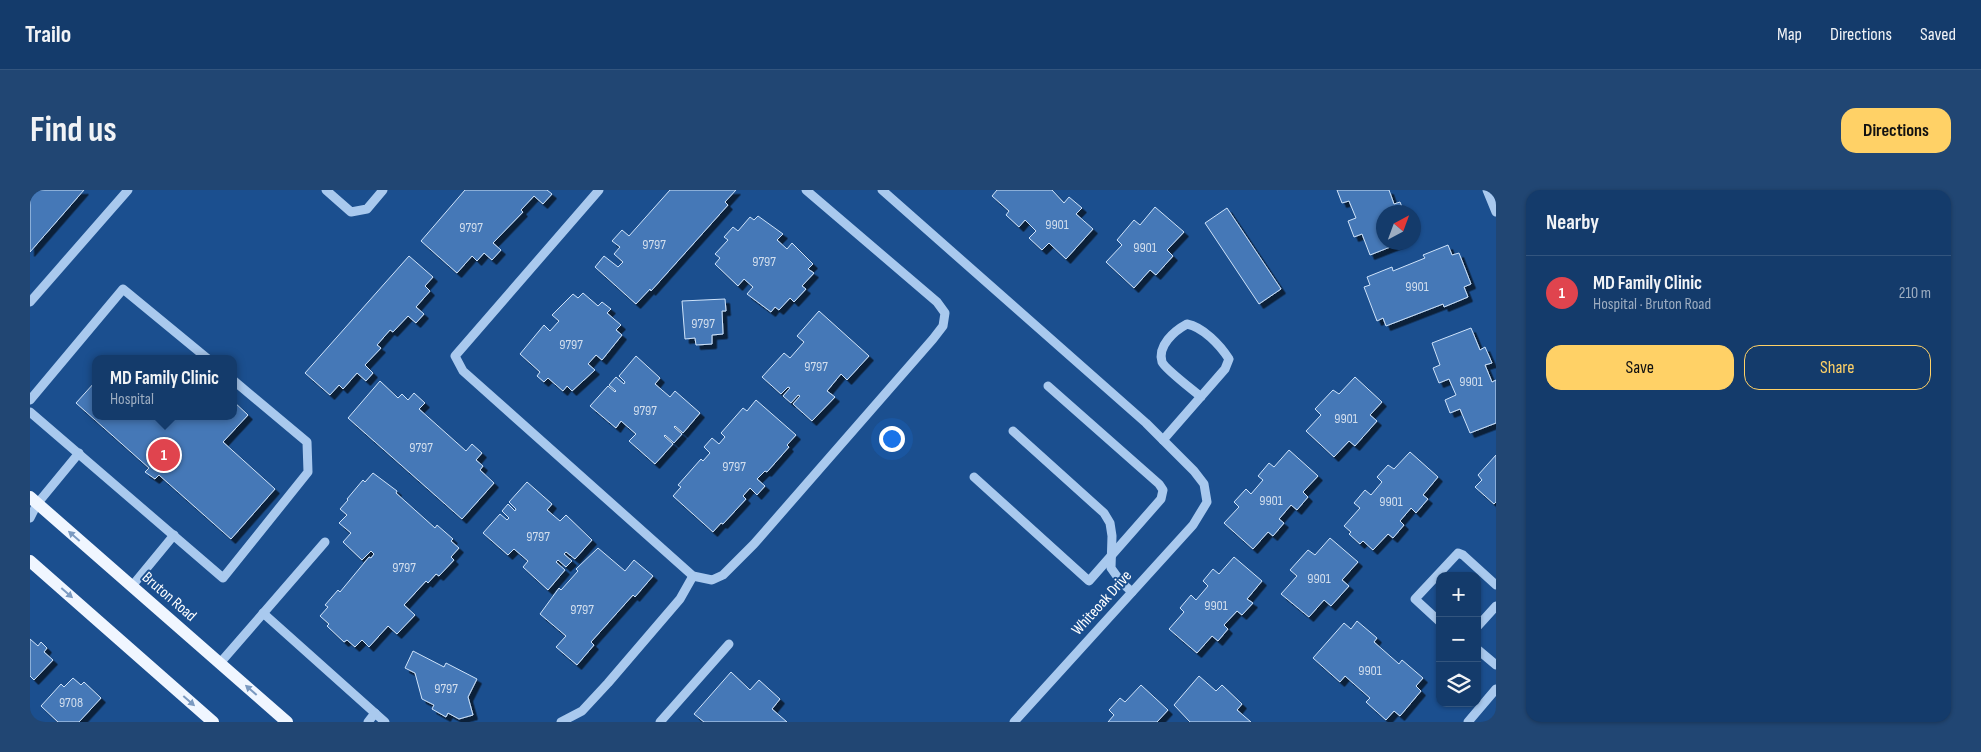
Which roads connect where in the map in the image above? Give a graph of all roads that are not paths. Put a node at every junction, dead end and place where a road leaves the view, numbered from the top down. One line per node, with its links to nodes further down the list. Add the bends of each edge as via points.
1 (128, 190): 9 (street)
2 (326, 190): 3 (street, via 351,212 367,209)
3 (383, 190)
4 (599, 190): 26 (street, via 455,356 463,371)
5 (806, 190): 26 (street, via 936,302 945,313 943,326 723,575 712,580)
6 (882, 190): 17 (street)
7 (1487, 190): 8 (street)
8 (1496, 212)
9 (30, 302)
10 (203, 355): 14 (street, via 123,288)
11 (237, 383): 22 (street, via 307,442 308,472 223,578)
12 (1048, 386): 24 (street, via 1163,490 1161,499)
13 (1201, 397): 13 (street, via 1225,369 1229,359 1196,326 1186,324 1166,342 1161,352 1163,364); 17 (street)
14 (30, 400)
15 (30, 412): 18 (street)
16 (1013, 431): 24 (street, via 1104,513 1112,536)
17 (1163, 440): 29 (street, Whiteoak Drive, via 1204,484 1207,502 1193,525)
18 (79, 453): 20 (street); 22 (street)
19 (974, 477): 24 (street, via 1089,581)
20 (34, 500): 21 (street); 28 (main road, Bruton Road, one-way to 20)
21 (30, 518)
22 (174, 535): 28 (street)
23 (325, 542): 31 (street)
24 (1110, 558): 29 (street, via 1111,568)
25 (30, 561): 40 (main road, one-way to 40)
26 (693, 576): 44 (street, via 680,599 608,683 582,711)
27 (1496, 585): 32 (street, via 1458,553 1415,599)
28 (132, 586): 36 (main road, Bruton Road)
29 (1132, 592): 46 (street, Whiteoak Drive)
30 (1496, 606): 33 (street)
31 (263, 613): 36 (street); 39 (street)
32 (1436, 618)
33 (1481, 623)
34 (729, 644): 45 (street)
35 (1481, 652): 37 (street)
36 (220, 663): 41 (main road, Bruton Road, one-way to 36)
37 (1496, 665)
38 (1496, 689): 47 (street)
39 (376, 713): 42 (street); 43 (street)
40 (213, 722)
41 (288, 722)
42 (368, 722)
43 (385, 722)
44 (560, 722)
45 (660, 722)
46 (1014, 722)
47 (1468, 722)

